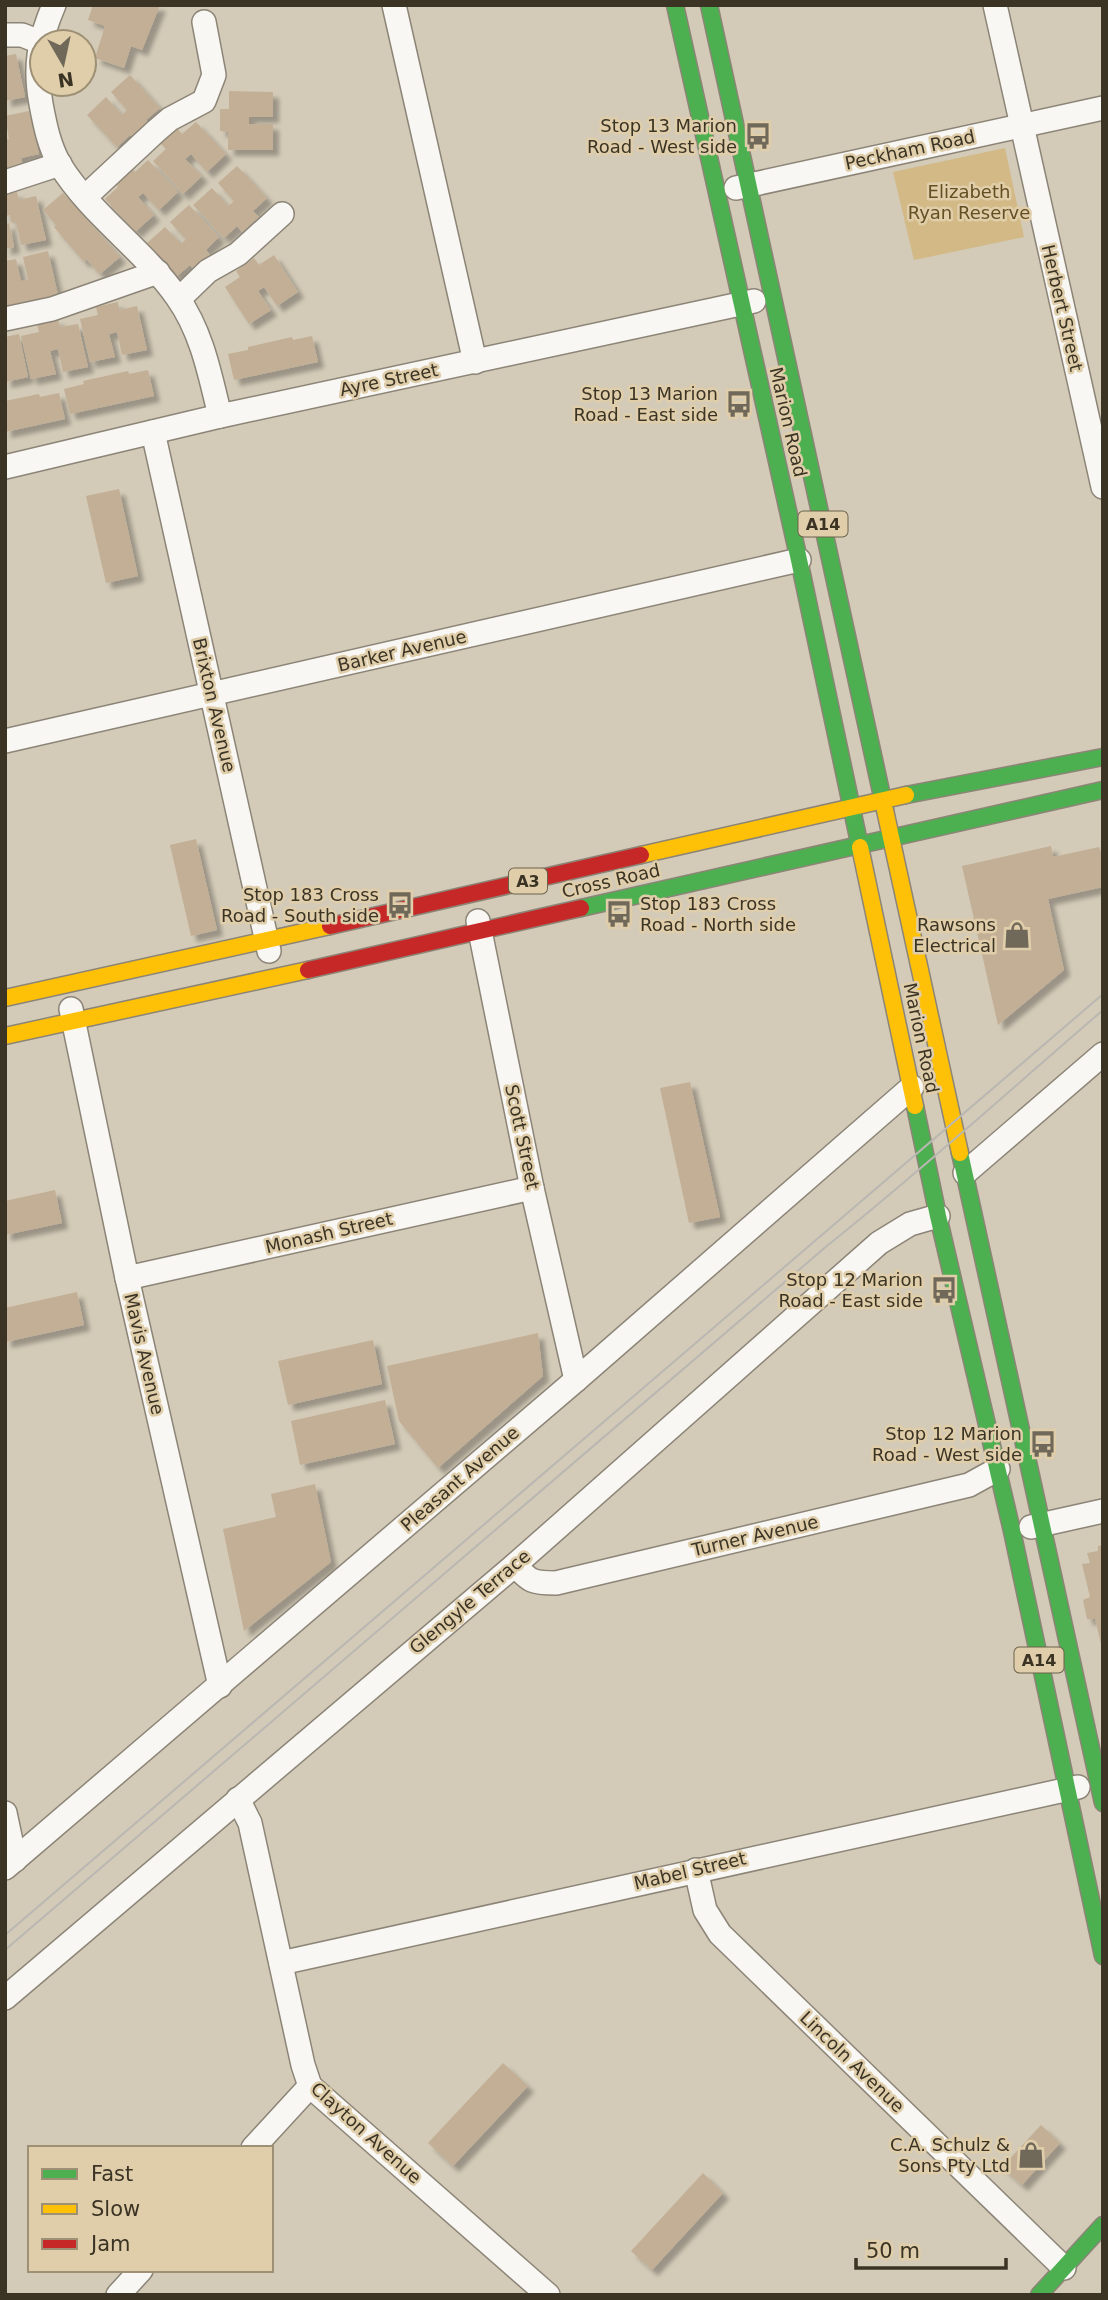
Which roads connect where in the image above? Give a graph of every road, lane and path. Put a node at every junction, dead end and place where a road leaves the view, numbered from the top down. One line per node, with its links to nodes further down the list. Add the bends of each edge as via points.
1 (54, 5): 7 (street)
2 (394, 5): 24 (street)
3 (675, 5): 16 (main road, Marion Road / A14)
4 (709, 5): 15 (main road, Marion Road / A14)
5 (995, 5): 12 (street, Herbert Street)
6 (204, 22): 17 (street, via 214,75 204,100 170,119)
7 (45, 28)
8 (5, 36): 9 (street)
9 (28, 37)
10 (40, 98): 13 (street, via 47,133)
11 (1103, 108): 12 (street, Peckham Road)
12 (1021, 126): 15 (street, Peckham Road); 28 (street, Herbert Street)
13 (60, 164): 14 (street); 17 (street)
14 (5, 182)
15 (749, 185): 16 (street, Peckham Road); 20 (main road, Marion Road / A14)
16 (716, 192): 22 (main road, Marion Road / A14)
17 (85, 197): 19 (street)
18 (282, 214): 21 (street)
19 (158, 272): 21 (street); 23 (street, via 52,309)
20 (773, 298): 22 (street, Ayre Street); 33 (main road, Marion Road / A14)
21 (178, 299): 25 (street, via 206,358)
22 (742, 303): 24 (street, Ayre Street); 29 (main road, Marion Road / A14)
23 (5, 319)
24 (475, 362): 25 (street, Ayre Street)
25 (220, 416): 26 (street, Ayre Street)
26 (153, 432): 27 (street, Ayre Street); 30 (street, Brixton Avenue)
27 (5, 467)
28 (1103, 487)
29 (799, 559): 30 (street, Barker Avenue); 32 (main road, Marion Road / A14)
30 (212, 695): 31 (street, Barker Avenue); 56 (street, Brixton Avenue)
31 (5, 741)
32 (838, 746): 36 (main road); 42 (main road, Marion Road / A14)
33 (873, 751): 35 (main road); 40 (main road, Marion Road / A14)
34 (1103, 757): 38 (main road, Cross Road / A3)
35 (892, 768)
36 (828, 776)
37 (913, 779): 38 (main road)
38 (947, 786): 40 (main road, Cross Road / A3)
39 (1103, 790): 44 (main road, Cross Road / A3)
40 (883, 800): 42 (main road, Cross Road / A3); 45 (main road, Marion Road / A14)
41 (808, 803): 43 (main road)
42 (851, 806): 43 (main road, Cross Road / A3); 46 (main road, Marion Road / A14)
43 (788, 820): 53 (main road, Cross Road / A3)
44 (950, 823): 45 (main road, Cross Road / A3); 47 (main road)
45 (891, 836): 46 (main road, Cross Road / A3); 52 (main road, Marion Road / A14)
46 (859, 844): 48 (main road, Cross Road / A3); 54 (main road, Marion Road / A14)
47 (929, 844)
48 (796, 858): 50 (main road); 55 (main road, Cross Road / A3)
49 (915, 864): 52 (main road)
50 (830, 869)
51 (850, 886): 54 (main road)
52 (903, 893): 64 (main road, Marion Road / A14)
53 (471, 894): 55 (street, Scott Street); 56 (main road, Cross Road / A3)
54 (874, 912): 63 (main road, Marion Road / A14)
55 (480, 931): 57 (main road, Cross Road / A3); 65 (street, Scott Street)
56 (267, 941): 57 (street, Brixton Avenue); 58 (main road, Cross Road / A3)
57 (274, 978): 60 (main road, Cross Road / A3)
58 (67, 985): 59 (main road, Cross Road / A3); 60 (street, Mavis Avenue)
59 (5, 998)
60 (73, 1021): 61 (main road, Cross Road / A3); 67 (street, Mavis Avenue)
61 (5, 1036)
62 (1103, 1054): 64 (street)
63 (912, 1087): 66 (main road, Marion Road / A14); 68 (street, Pleasant Avenue)
64 (965, 1174): 71 (main road, Marion Road / A14)
65 (532, 1188): 67 (street, Monash Street); 68 (street, Scott Street)
66 (939, 1216): 69 (main road, Marion Road / A14); 73 (street, Glengyle Terrace, via 910,1224 879,1243)
67 (127, 1278): 74 (street, Mavis Avenue)
68 (576, 1380): 74 (street, Pleasant Avenue)
69 (998, 1469): 72 (main road, Marion Road / A14); 73 (street, Turner Avenue, via 969,1485 556,1583 528,1580)
70 (1103, 1511): 71 (street)
71 (1043, 1524): 72 (street); 76 (main road, Marion Road / A14)
72 (1012, 1531): 75 (main road, Marion Road / A14)
73 (515, 1565): 77 (street, Glengyle Terrace)
74 (220, 1686): 79 (street, Pleasant Avenue)
75 (1067, 1789): 76 (street, Mabel Street); 80 (street, Mabel Street); 81 (main road, Marion Road / A14)
76 (1100, 1793)
77 (238, 1799): 82 (street, Clayton Avenue, via 250,1823); 83 (street, Glengyle Terrace)
78 (5, 1813): 79 (street)
79 (10, 1864)
80 (696, 1870): 82 (street, Mabel Street); 87 (street, Lincoln Avenue, via 705,1910 720,1934)
81 (1103, 1956)
82 (281, 1963): 84 (street, Clayton Avenue)
83 (5, 1998)
84 (310, 2086): 85 (street); 90 (street, Clayton Avenue)
85 (256, 2146)
86 (1103, 2225): 87 (main road)
87 (1064, 2267): 91 (main road)
88 (139, 2272): 89 (street)
89 (118, 2295)
90 (548, 2295)
91 (1039, 2295)

